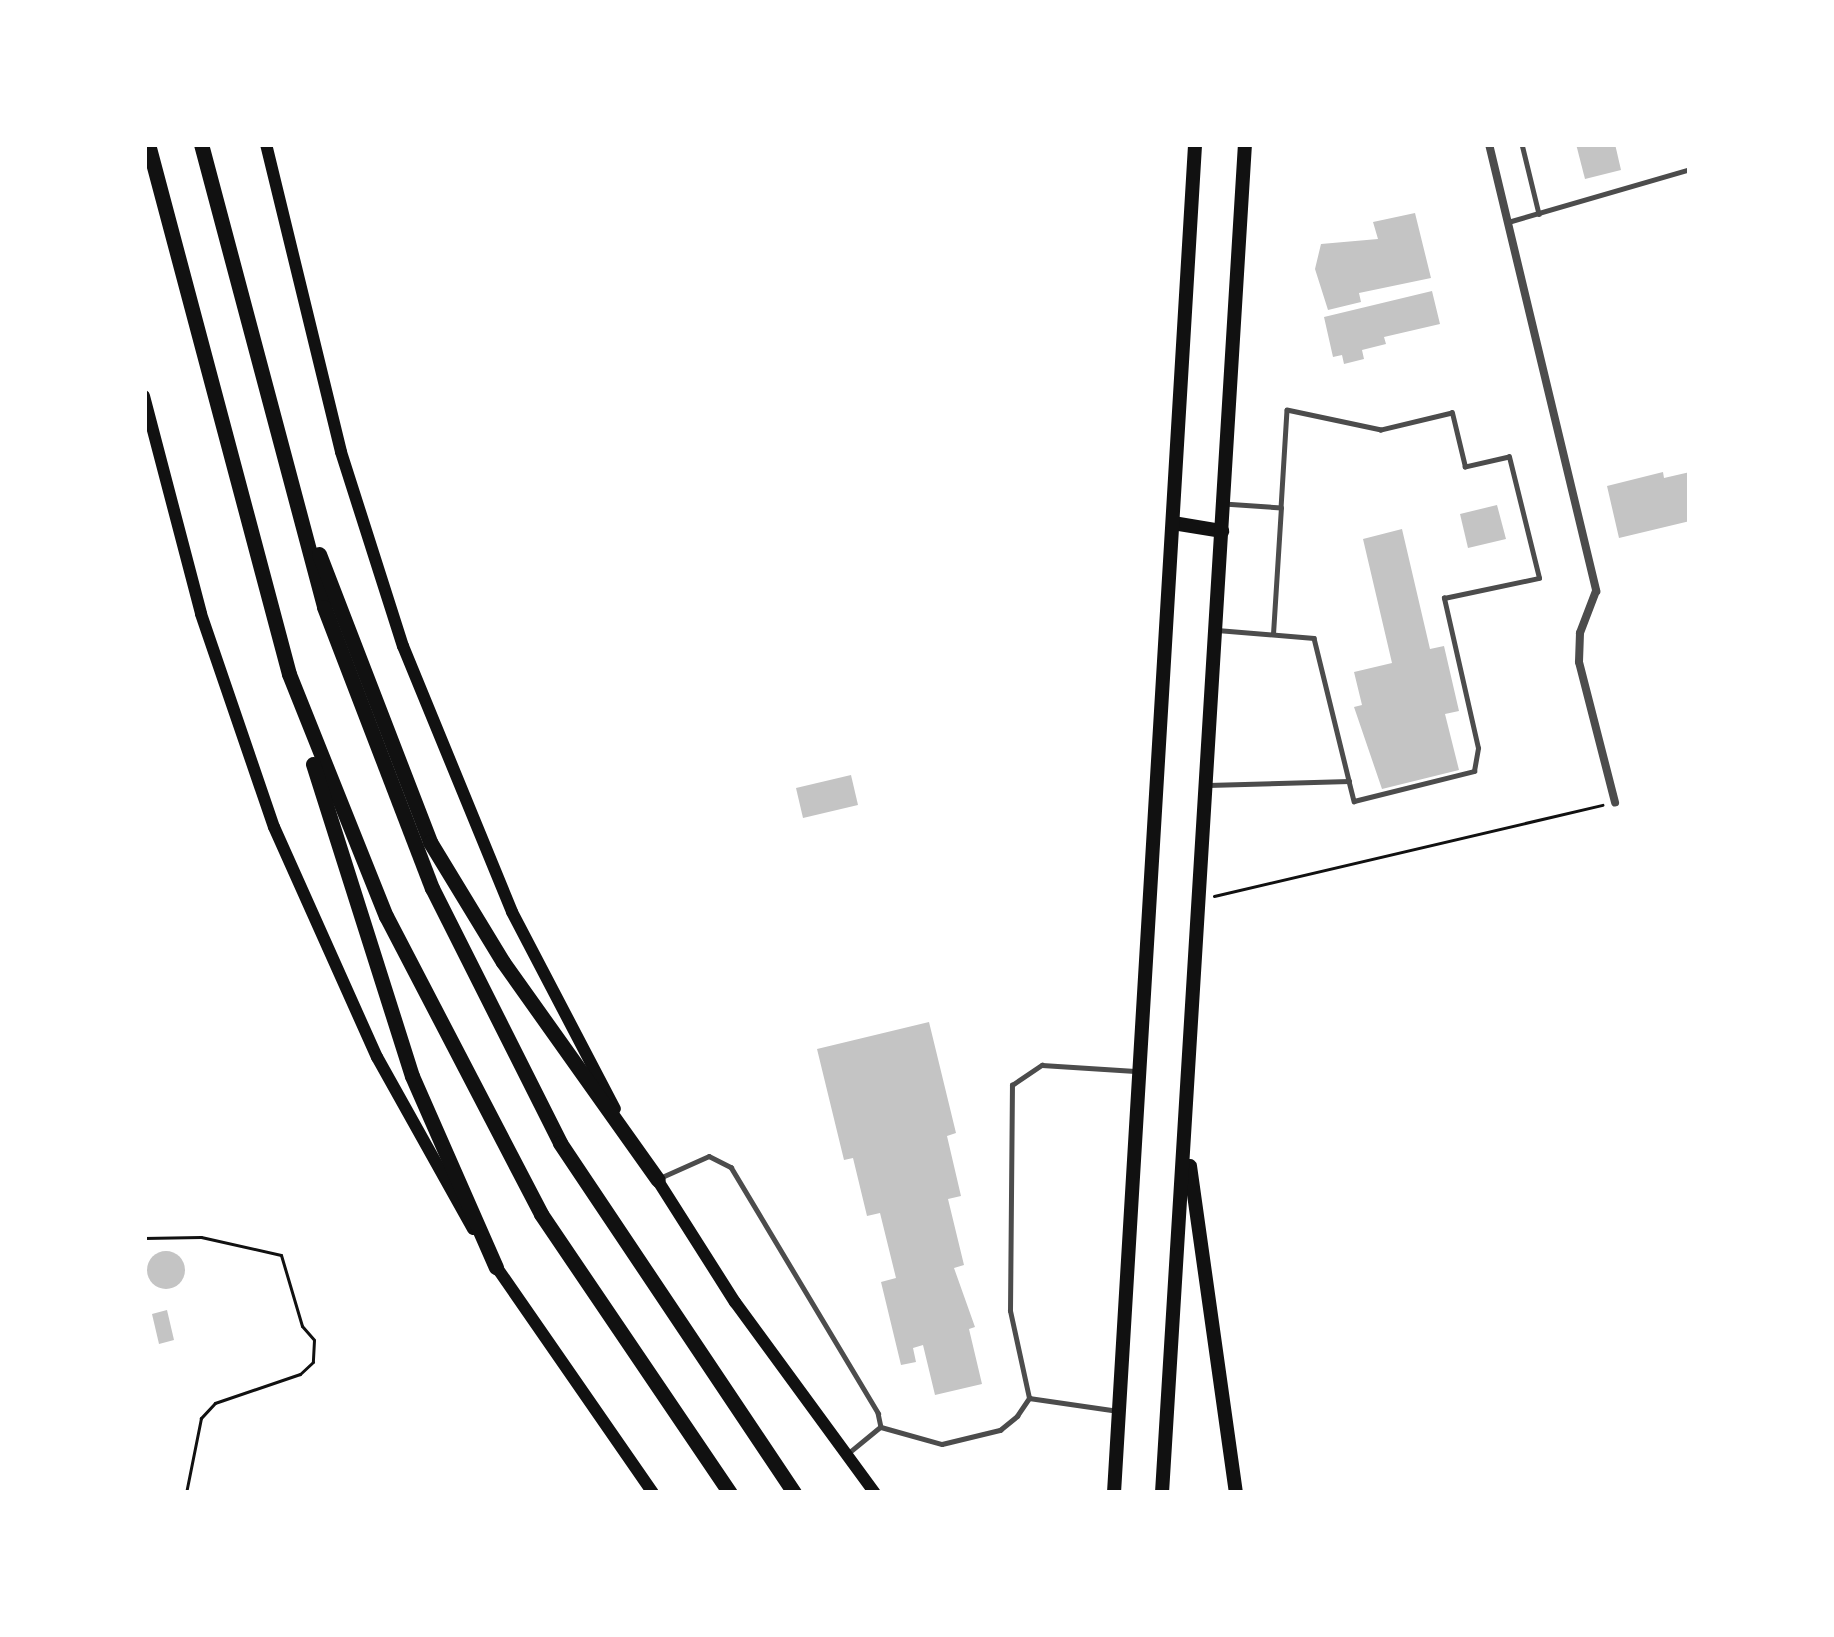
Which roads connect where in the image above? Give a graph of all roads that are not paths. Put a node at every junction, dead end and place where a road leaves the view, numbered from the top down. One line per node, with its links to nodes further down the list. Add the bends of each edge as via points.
1 (148, 144): 19 (highway)
2 (201, 144): 12 (highway)
3 (266, 144): 25 (main road, via 363,527 439,744 530,947)
4 (1196, 144): 15 (highway)
5 (1245, 144): 13 (highway)
6 (1489, 144): 10 (street)
7 (1522, 144): 9 (lane)
8 (1690, 169): 9 (lane)
9 (1539, 214): 10 (lane)
10 (1508, 222): 22 (street, via 1596,591 1580,633 1580,662)
11 (144, 396): 26 (main road, via 200,614 274,827 377,1057)
12 (269, 415): 25 (highway, via 430,842 502,962); 33 (highway, via 352,688 479,991 645,1282)
13 (1224, 505): 14 (lane); 16 (highway)
14 (1281, 508): 18 (lane); 20 (lane, via 1286,410 1381,430 1452,413 1465,467 1509,458 1539,578 1444,598 1478,748 1474,770 1354,801)
15 (1173, 524): 16 (highway); 23 (highway)
16 (1222, 531): 17 (highway)
17 (1216, 630): 18 (lane); 21 (highway)
18 (1273, 634): 20 (lane, via 1314,638)
19 (289, 674): 26 (highway, via 412,1076); 32 (highway, via 452,1056 596,1304)
20 (1349, 782): 21 (lane)
21 (1208, 785): 24 (highway)
22 (1615, 802)
23 (1140, 1071): 27 (lane, via 1042,1065 1012,1085 1010,1311); 28 (highway)
24 (1187, 1093): 36 (highway); 37 (highway, via 1196,1227)
25 (658, 1180): 29 (lane, via 675,1164 709,1156 731,1167); 30 (main road)
26 (496, 1267): 31 (main road)
27 (1029, 1399): 28 (lane); 29 (lane, via 1000,1430 977,1438 914,1442)
28 (1119, 1411): 35 (highway)
29 (880, 1427): 30 (lane)
30 (846, 1456): 34 (main road)
31 (653, 1493)
32 (730, 1493)
33 (794, 1493)
34 (875, 1493)
35 (1114, 1493)
36 (1162, 1493)
37 (1236, 1493)

